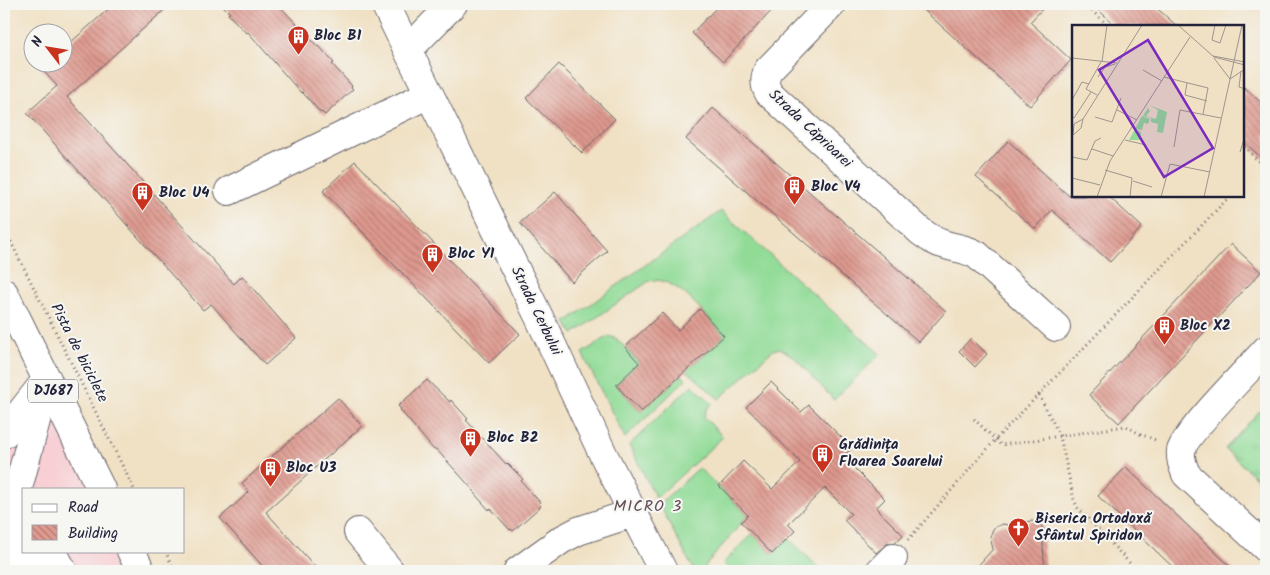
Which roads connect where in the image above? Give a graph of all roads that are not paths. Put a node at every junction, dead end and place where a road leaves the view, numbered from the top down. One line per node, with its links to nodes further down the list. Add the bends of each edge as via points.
1 (385, 4): 4 (street, Strada Cerbului)
2 (452, 4): 4 (street)
3 (832, 4): 8 (street, Strada Căprioarei, via 768,70 765,86 769,93 920,231 932,240 965,248 977,255)
4 (408, 50): 5 (street, Strada Cerbului)
5 (429, 94): 6 (street); 14 (street, Strada Cerbului)
6 (229, 191)
7 (4, 293): 10 (street, DJ687)
8 (1056, 327)
9 (1266, 350): 17 (street, via 1193,431 1182,450 1186,474)
10 (47, 379): 11 (street); 12 (street, DJ687); 13 (street)
11 (4, 434)
12 (101, 488)
13 (18, 499): 15 (street); 21 (street, via 8,547)
14 (633, 513): 26 (street, via 578,531); 27 (street, Strada Cerbului)
15 (22, 528)
16 (358, 532): 25 (street)
17 (1266, 548)
18 (29, 552): 22 (street)
19 (53, 552): 23 (street)
20 (131, 552): 24 (street)
21 (17, 571)
22 (39, 571)
23 (63, 571)
24 (140, 571)
25 (390, 571)
26 (518, 571)
27 (663, 571)

